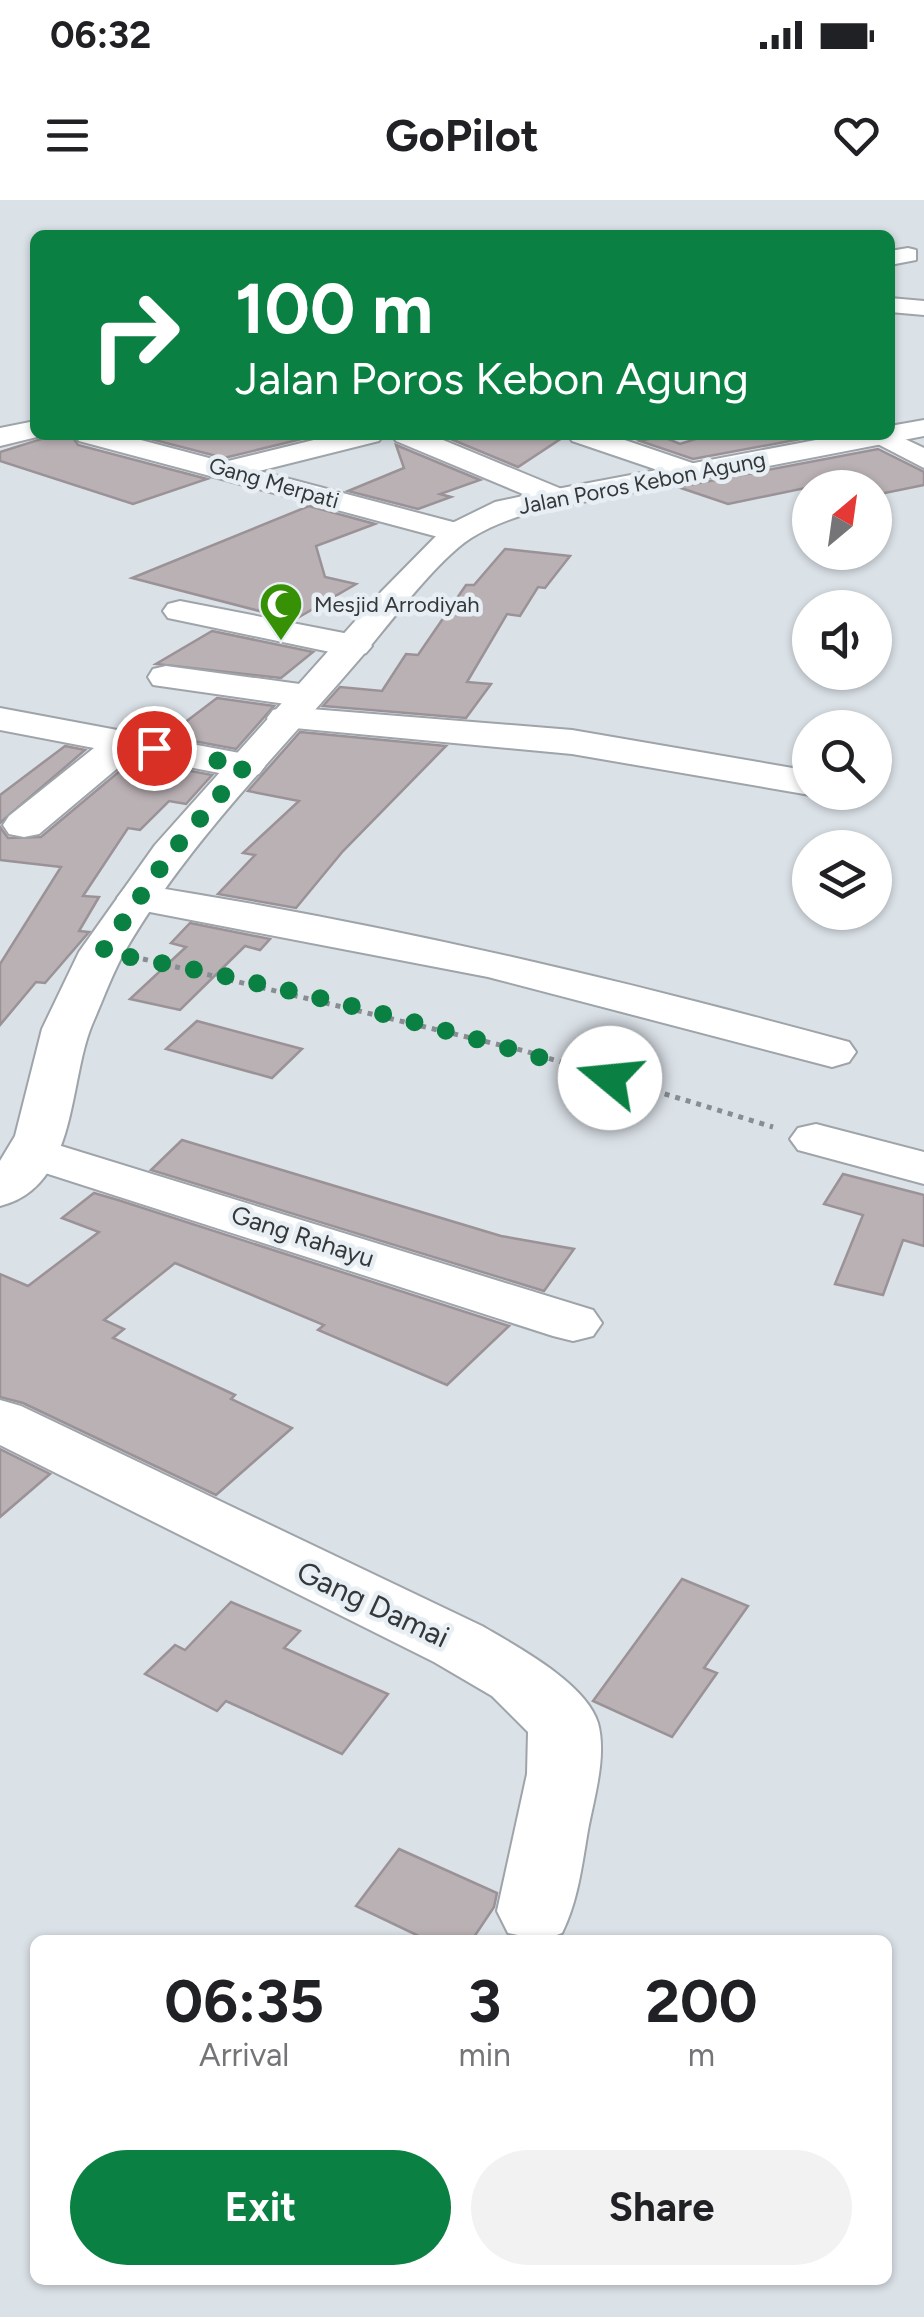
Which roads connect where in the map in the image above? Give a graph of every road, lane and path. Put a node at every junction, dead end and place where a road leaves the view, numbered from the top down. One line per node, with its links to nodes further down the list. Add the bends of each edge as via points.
1 (895, 305): 2 (street)
2 (924, 308)
3 (924, 428): 5 (street, Jalan Poros Kebon Agung)
4 (30, 430): 6 (street)
5 (895, 436)
6 (0, 437)
7 (110, 440): 16 (street, Gang Merpati)
8 (221, 440): 16 (street)
9 (348, 440): 18 (street)
10 (418, 440): 15 (street)
11 (486, 440): 15 (street)
12 (597, 440): 19 (street)
13 (876, 440): 19 (street, Jalan Poros Kebon Agung)
14 (884, 440): 17 (street)
15 (444, 451): 20 (street)
16 (170, 454): 18 (street, Gang Merpati)
17 (924, 459)
18 (229, 469): 22 (street, Gang Merpati)
19 (694, 473): 20 (street, Jalan Poros Kebon Agung)
20 (558, 498): 22 (street, Jalan Poros Kebon Agung, via 506,510)
21 (363, 541): 22 (street)
22 (449, 544): 24 (street, Jalan Poros Kebon Agung)
23 (180, 610): 24 (street)
24 (354, 646): 26 (street, Jalan Poros Kebon Agung)
25 (166, 677): 26 (street)
26 (297, 707): 29 (street, Jalan Poros Kebon Agung); 30 (street)
27 (0, 719): 28 (street)
28 (124, 743): 29 (street); 31 (street)
29 (245, 766): 32 (street, Jalan Poros Kebon Agung)
30 (792, 779)
31 (24, 825)
32 (139, 898): 33 (street, Jalan Poros Kebon Agung); 34 (street, via 404,942 584,983)
33 (102, 952): 35 (path, via 194,968 525,1051); 37 (street, Jalan Poros Kebon Agung, via 66,1029 41,1136)
34 (832, 1052)
35 (816, 1139): 36 (street)
36 (924, 1168)
37 (16, 1171): 38 (street, Gang Rahayu)
38 (572, 1322)
39 (0, 1420): 40 (street, Gang Damai, via 516,1678 563,1724 563,1774)
40 (535, 1910)

